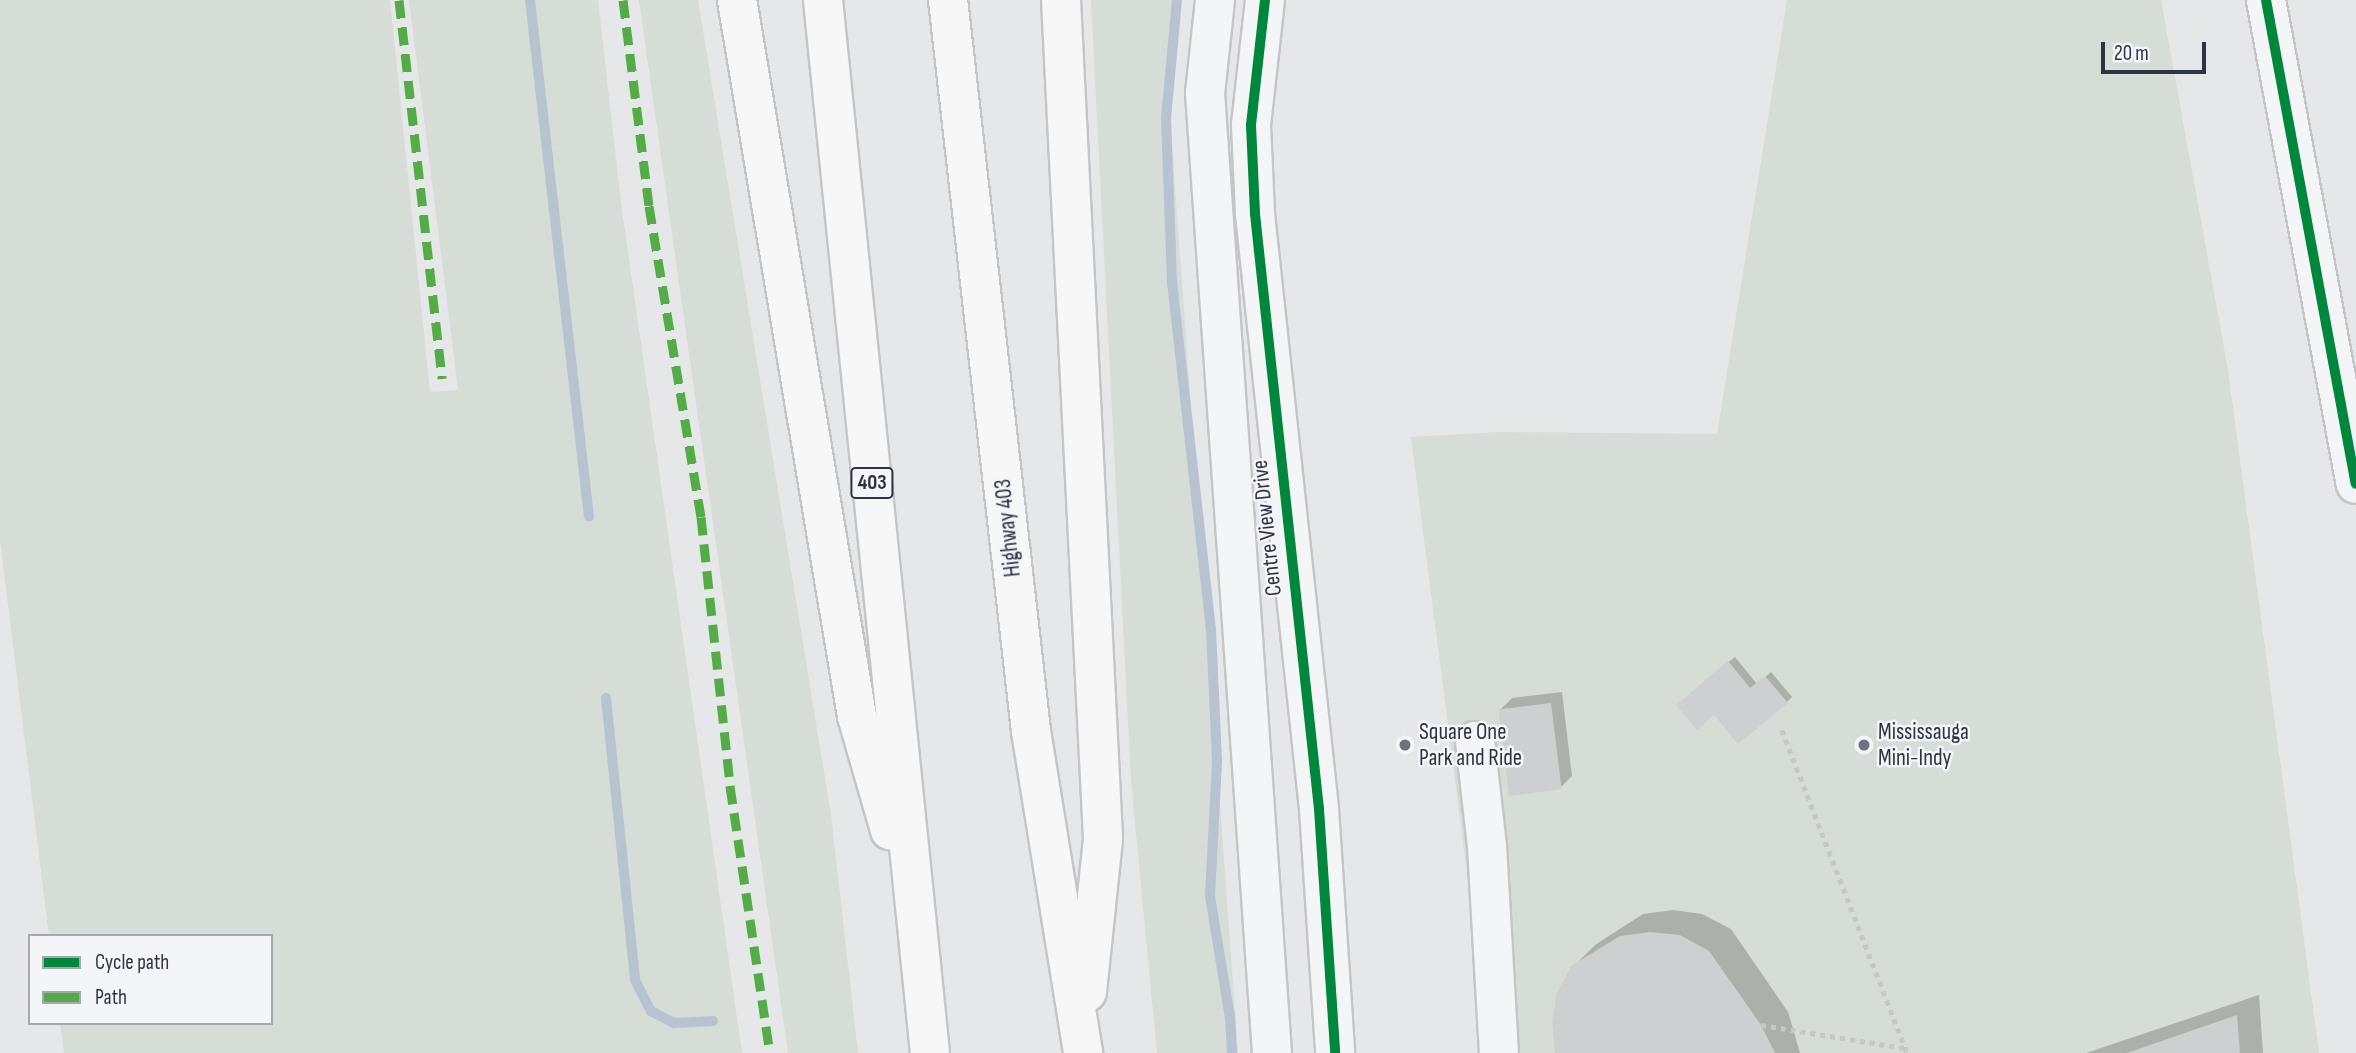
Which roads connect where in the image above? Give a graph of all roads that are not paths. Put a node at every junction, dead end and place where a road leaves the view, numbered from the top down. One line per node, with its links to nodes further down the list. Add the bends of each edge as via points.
1 (737, 0): 10 (highway, via 857,716)
2 (822, 0): 10 (highway, 403)
3 (948, 0): 11 (highway, Highway 403, via 1031,731)
4 (1061, 0): 11 (highway, via 1103,839)
5 (1215, 0): 13 (street, Centre View Drive, via 1205,93)
6 (1265, 0): 14 (street, Centre View Drive, via 1251,125 1255,214 1319,809)
7 (2266, 0): 8 (street)
8 (2356, 484)
9 (1475, 741): 15 (street, via 1487,846)
10 (916, 919): 12 (highway, 403)
11 (1082, 1048)
12 (930, 1053)
13 (1272, 1053)
14 (1335, 1053)
15 (1499, 1053)

